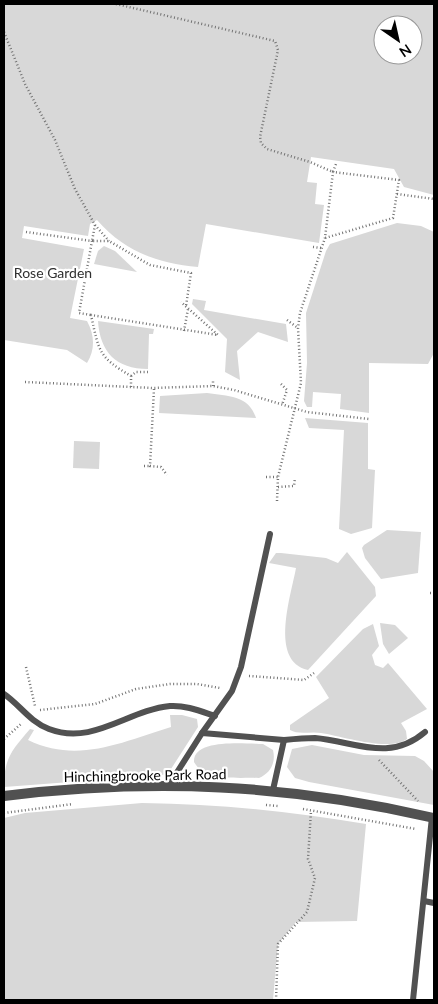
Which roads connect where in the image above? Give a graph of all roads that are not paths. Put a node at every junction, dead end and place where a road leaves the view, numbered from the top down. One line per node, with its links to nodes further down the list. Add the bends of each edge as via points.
1 (270, 534): 3 (lane, via 238,676)
2 (4, 694): 3 (lane, via 28,718 49,729 66,733 85,733 170,706)
3 (214, 716): 5 (lane)
4 (425, 732): 6 (lane, via 403,746 370,749 315,738)
5 (202, 733): 6 (lane); 7 (lane)
6 (284, 740): 8 (lane)
7 (169, 785): 8 (street, Hinchingbrooke Park Road); 9 (street, Hinchingbrooke Park Road, via 54,790)
8 (273, 790): 10 (street, Hinchingbrooke Park Road)
9 (4, 796)
10 (433, 818): 11 (lane)
11 (424, 901): 12 (lane); 13 (lane)
12 (434, 903)
13 (412, 1000)

